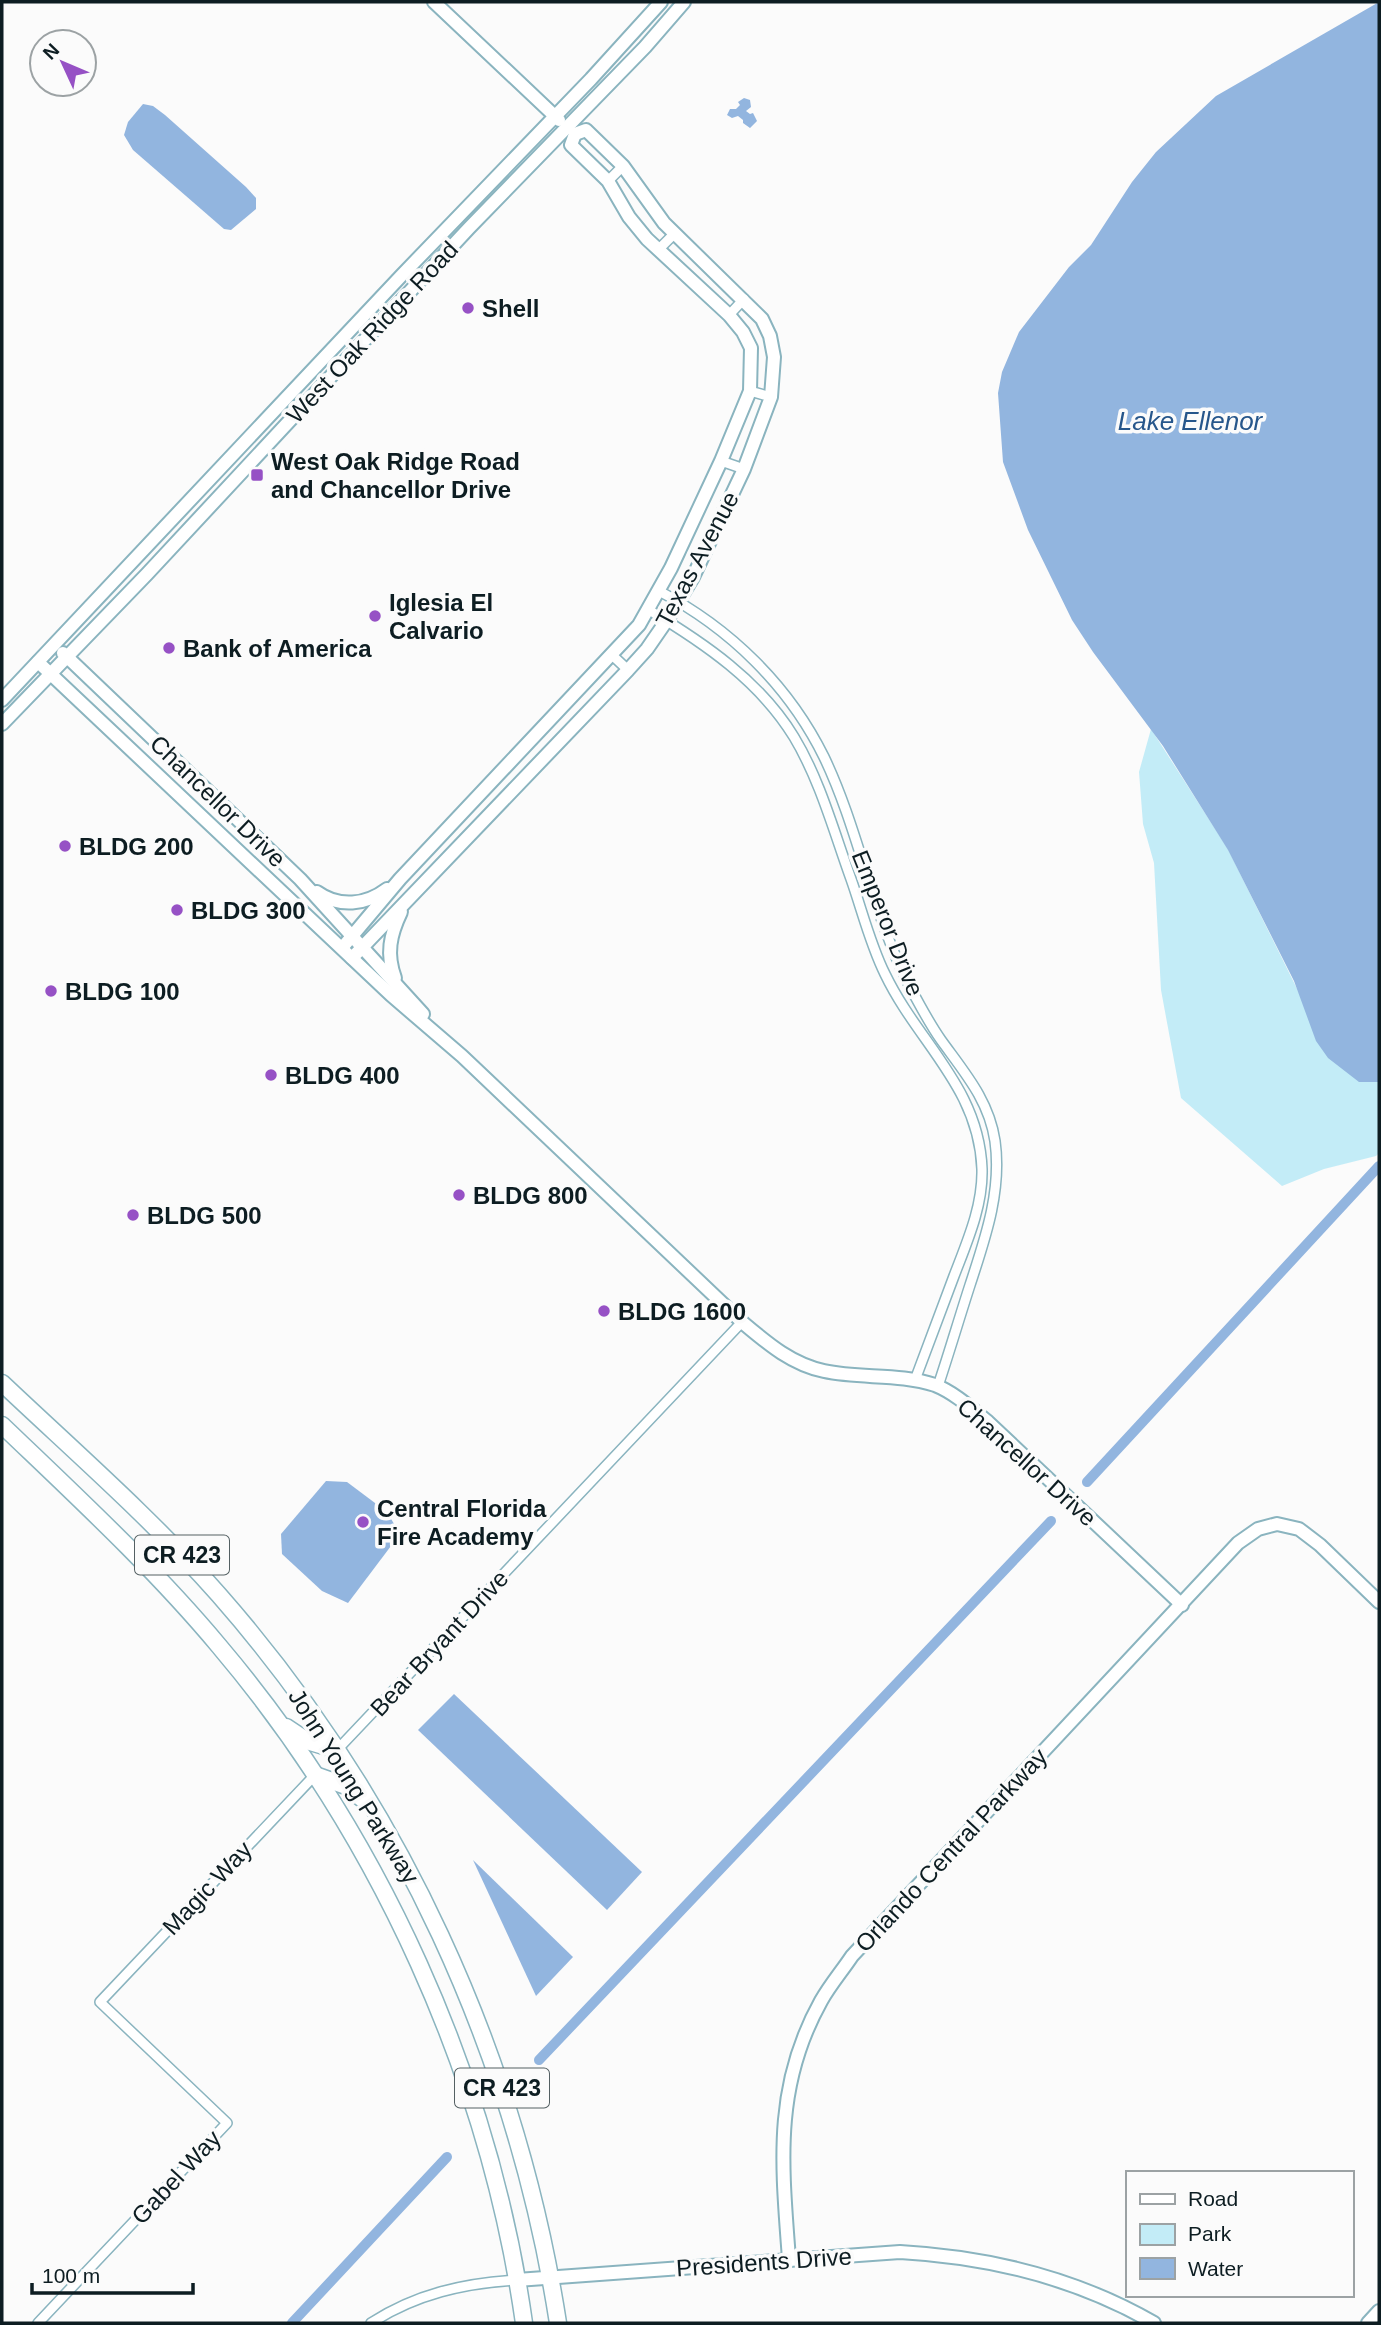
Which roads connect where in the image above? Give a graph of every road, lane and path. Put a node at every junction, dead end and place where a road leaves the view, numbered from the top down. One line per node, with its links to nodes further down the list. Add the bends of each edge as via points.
1 (434, 2): 4 (street, Texas Avenue)
2 (661, 2): 4 (street, West Oak Ridge Road)
3 (682, 3): 5 (street, West Oak Ridge Road)
4 (554, 116): 5 (street, Texas Avenue); 12 (street, West Oak Ridge Road)
5 (571, 131): 6 (street, Texas Avenue, via 586,131); 7 (street, Texas Avenue, via 572,145); 13 (street, West Oak Ridge Road, via 424,275)
6 (623, 166): 7 (street); 8 (street, Texas Avenue)
7 (608, 181): 9 (street, Texas Avenue, via 629,217)
8 (674, 234): 9 (street); 10 (street, Texas Avenue)
9 (658, 250): 11 (street, Texas Avenue)
10 (744, 299): 11 (street); 15 (street, Texas Avenue, via 770,336 775,372)
11 (729, 315): 14 (street, Texas Avenue, via 751,348)
12 (341, 340): 13 (street, via 344,351 328,368); 22 (street, West Oak Ridge Road)
13 (328, 379): 24 (street, West Oak Ridge Road)
14 (750, 391): 15 (street); 16 (street, Texas Avenue)
15 (771, 397): 17 (street, Texas Avenue)
16 (721, 461): 17 (street); 18 (street, Texas Avenue)
17 (744, 469): 19 (street, Texas Avenue)
18 (659, 592): 19 (street, Emperor Drive); 20 (street, Texas Avenue)
19 (679, 601): 21 (street, Texas Avenue); 42 (street, Emperor Drive, via 754,659 800,715 824,758 908,984 989,1113 997,1172 993,1205)
20 (649, 610): 21 (street, Emperor Drive); 23 (street, Texas Avenue)
21 (667, 620): 26 (street, Texas Avenue); 40 (street, Emperor Drive, via 748,680 795,738 826,810 883,971 970,1108 982,1170 979,1205)
22 (54, 645): 24 (street, Chancellor Drive); 25 (street, West Oak Ridge Road)
23 (612, 655): 26 (street); 31 (street, Texas Avenue)
24 (67, 657): 27 (street, West Oak Ridge Road); 30 (street, Chancellor Drive)
25 (38, 662): 27 (street, Chancellor Drive); 28 (street, West Oak Ridge Road)
26 (628, 670): 32 (street, Texas Avenue)
27 (51, 673): 29 (street, West Oak Ridge Road); 35 (street, Chancellor Drive)
28 (2, 700)
29 (2, 724)
30 (300, 879): 31 (street, via 325,898 359,903); 33 (street, Chancellor Drive)
31 (400, 879): 33 (street, Texas Avenue)
32 (408, 900): 34 (street, Texas Avenue); 37 (street, via 389,944 390,965)
33 (352, 936): 34 (street, Chancellor Drive); 35 (street, Texas Avenue)
34 (362, 947): 36 (street, Texas Avenue); 37 (street, Chancellor Drive)
35 (342, 948): 36 (street, Chancellor Drive)
36 (352, 958): 38 (street, Chancellor Drive)
37 (399, 987): 38 (street, Chancellor Drive)
38 (462, 1055): 39 (street, Chancellor Drive)
39 (742, 1322): 40 (street, Chancellor Drive, via 773,1348 823,1371); 47 (street, Bear Bryant Drive)
40 (915, 1380): 42 (street, Chancellor Drive)
41 (2, 1383): 47 (highway, John Young Parkway / CR 423, via 217,1593)
42 (938, 1386): 45 (street, Chancellor Drive, via 988,1422)
43 (2, 1425): 46 (highway, John Young Parkway / CR 423, via 183,1604)
44 (1379, 1602): 45 (street, Orlando Central Parkway, via 1320,1545 1298,1529 1277,1524 1258,1528 1238,1543)
45 (1182, 1605): 51 (street, Orlando Central Parkway, via 859,1948 821,2000 800,2045 786,2094 782,2139)
46 (277, 1721): 47 (highway, via 307,1741); 48 (highway, John Young Parkway / CR 423)
47 (338, 1750): 49 (highway, John Young Parkway / CR 423)
48 (315, 1775): 49 (highway, via 346,1786); 50 (street, Magic Way, via 100,2002); 53 (highway, John Young Parkway / CR 423, via 370,1867 437,2007 489,2158)
49 (375, 1809): 52 (highway, John Young Parkway / CR 423, via 428,1906 499,2077 528,2175)
50 (227, 2123): 55 (street, Gabel Way)
51 (789, 2259): 52 (street, Presidents Drive); 59 (street, Presidents Drive, via 900,2252 949,2255 1050,2277)
52 (550, 2279): 53 (street, Presidents Drive); 58 (highway, John Young Parkway / CR 423)
53 (517, 2280): 56 (street, Presidents Drive, via 440,2291); 57 (highway, John Young Parkway / CR 423)
54 (1379, 2311): 60 (street)
55 (38, 2323)
56 (371, 2323)
57 (524, 2323)
58 (558, 2323)
59 (1154, 2323)
60 (1368, 2323)

